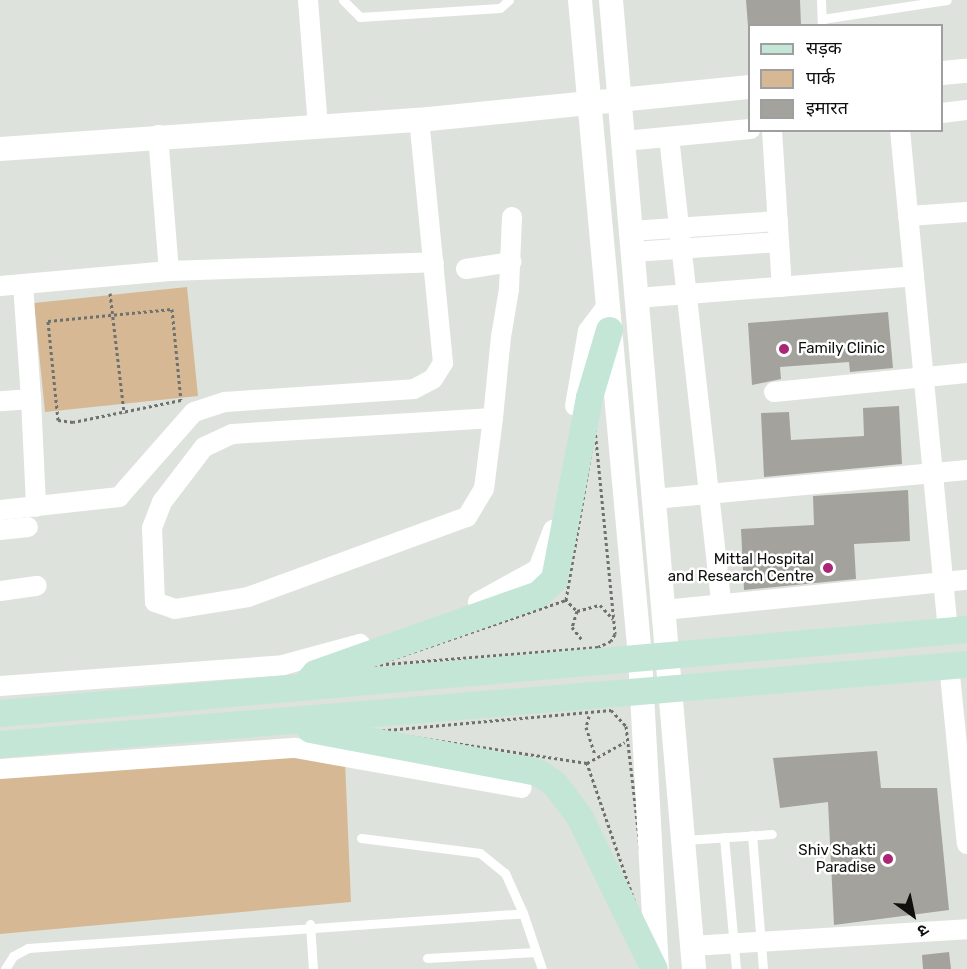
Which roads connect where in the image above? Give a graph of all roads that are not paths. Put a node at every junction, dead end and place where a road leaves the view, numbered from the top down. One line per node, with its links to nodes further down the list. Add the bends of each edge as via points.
1 (308, 0): 17 (street)
2 (343, 0): 3 (lane, via 360,17 500,8)
3 (509, 0)
4 (580, 0): 13 (street)
5 (610, 0): 12 (street)
6 (821, 0): 8 (lane)
7 (947, 0): 8 (lane)
8 (822, 22)
9 (967, 70): 10 (street)
10 (943, 73)
11 (748, 87): 12 (street)
12 (620, 101): 13 (street); 23 (street)
13 (588, 103): 16 (street); 43 (street)
14 (967, 110): 15 (street)
15 (943, 113)
16 (419, 120): 17 (street); 33 (street)
17 (318, 127): 21 (street)
18 (748, 129): 22 (street)
19 (772, 132): 28 (street)
20 (900, 132): 26 (street)
21 (158, 135): 24 (street); 36 (street)
22 (669, 136): 23 (street); 29 (street)
23 (624, 141): 30 (street)
24 (0, 149)
25 (967, 212): 26 (street)
26 (908, 216): 37 (street)
27 (512, 217): 34 (street)
28 (778, 222): 29 (street); 31 (street)
29 (680, 228): 30 (street); 32 (street)
30 (632, 242): 32 (street); 42 (street)
31 (779, 242): 32 (street); 40 (street)
32 (682, 250): 41 (street)
33 (434, 262): 36 (street); 48 (street, via 443,363 433,379 414,389)
34 (511, 262): 35 (street); 50 (street)
35 (466, 269)
36 (169, 271): 38 (street)
37 (914, 276): 40 (street); 45 (street)
38 (24, 284): 39 (street); 47 (street)
39 (0, 286)
40 (782, 287): 41 (street)
41 (687, 294): 42 (street); 54 (street)
42 (637, 298): 55 (street)
43 (608, 318): 68 (street); 70 (street, via 588,331 550,545 538,569 523,582 368,641 283,665); 71 (main road, via 589,397 565,543 549,583 538,594 315,673)
44 (967, 373): 45 (street)
45 (923, 376): 46 (street); 53 (street)
46 (774, 392)
47 (31, 399): 49 (street); 56 (street)
48 (250, 400): 51 (street); 56 (street, via 194,412 119,498)
49 (0, 401)
50 (493, 418): 51 (street); 51 (street, via 482,496 467,517 288,586 222,603 163,608 155,602 149,555 162,502 204,447)
51 (249, 433)
52 (967, 470): 53 (street)
53 (933, 473): 54 (street); 60 (street)
54 (710, 494): 55 (street); 64 (street)
55 (654, 499): 65 (street)
56 (36, 507): 57 (street)
57 (0, 510)
58 (28, 527): 59 (street)
59 (0, 530)
60 (943, 580): 61 (street); 64 (street); 66 (street)
61 (967, 580)
62 (37, 586): 63 (street)
63 (0, 591)
64 (721, 604): 65 (street)
65 (664, 610): 67 (street)
66 (958, 630): 67 (main road)
67 (668, 655): 68 (main road); 72 (street)
68 (640, 657): 71 (main road); 73 (street)
69 (958, 665): 72 (main road); 84 (street)
70 (0, 686)
71 (302, 687): 74 (main road)
72 (670, 689): 73 (main road); 83 (street)
73 (642, 691): 75 (main road); 96 (street)
74 (0, 713)
75 (276, 723): 76 (main road); 96 (main road, via 537,772 554,783 579,816)
76 (0, 744)
77 (0, 769): 78 (street, via 295,748)
78 (521, 788)
79 (772, 834): 80 (lane)
80 (752, 835): 81 (lane); 88 (lane)
81 (724, 837): 83 (lane); 89 (lane)
82 (361, 838): 85 (lane, via 480,853 505,873)
83 (683, 841): 92 (street)
84 (967, 844)
85 (523, 913): 86 (lane); 90 (lane)
86 (310, 924): 93 (lane, via 28,948 13,956); 94 (lane)
87 (967, 929): 88 (street)
88 (762, 942): 89 (street); 98 (lane)
89 (734, 944): 92 (street); 97 (lane)
90 (536, 952): 91 (lane); 95 (lane)
91 (427, 958)
92 (693, 958)
93 (5, 969)
94 (313, 969)
95 (542, 969)
96 (655, 969)
97 (736, 969)
98 (763, 969)

